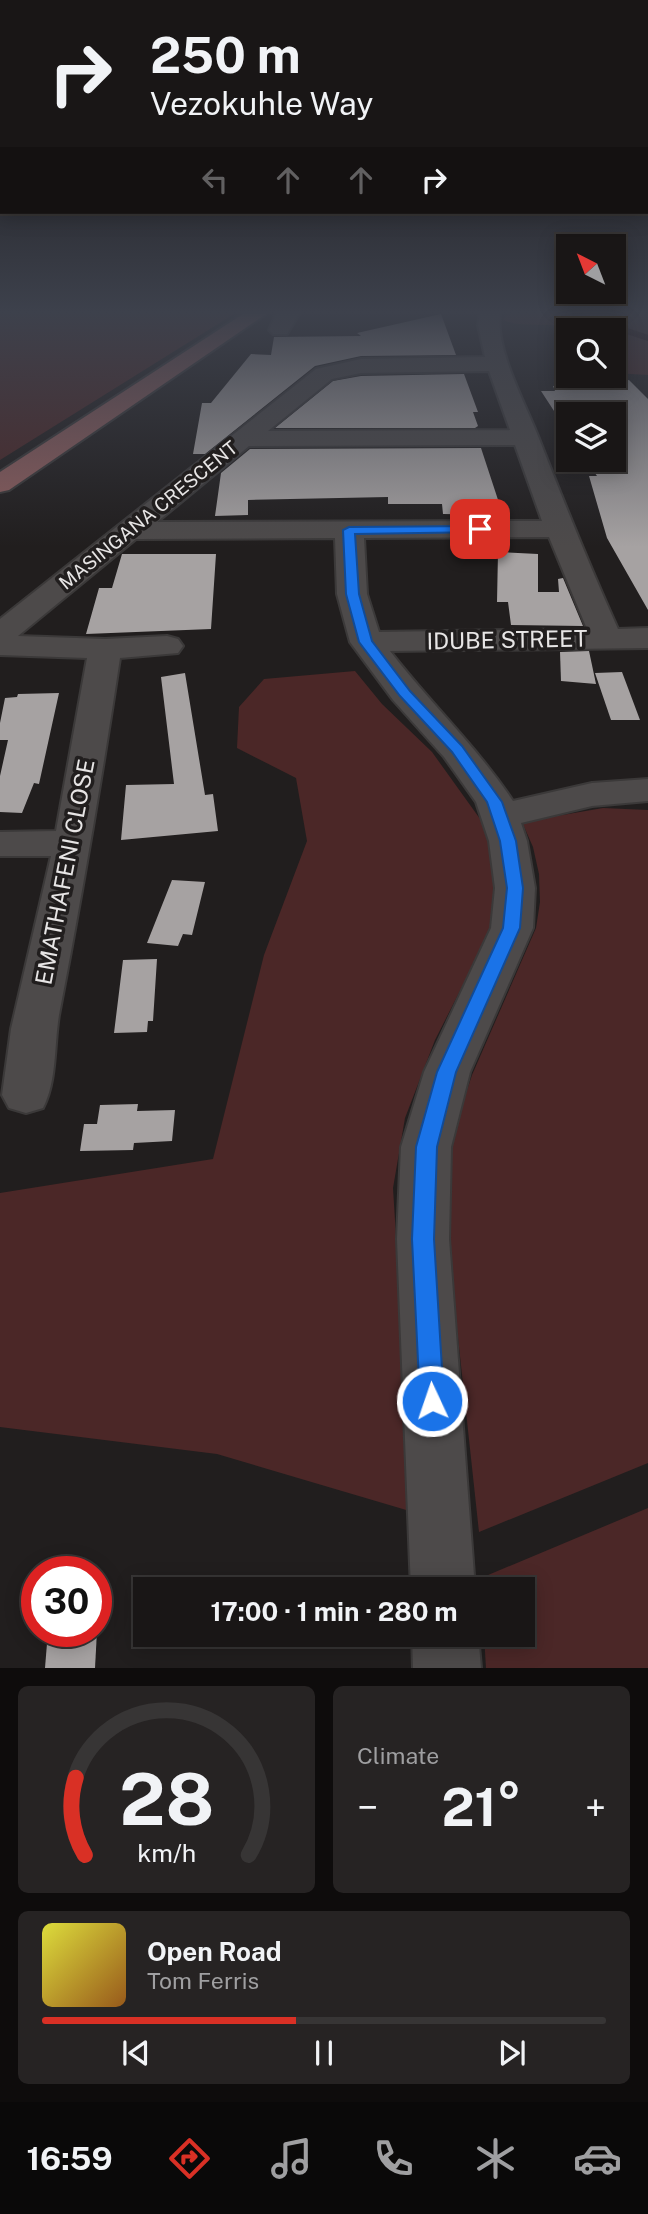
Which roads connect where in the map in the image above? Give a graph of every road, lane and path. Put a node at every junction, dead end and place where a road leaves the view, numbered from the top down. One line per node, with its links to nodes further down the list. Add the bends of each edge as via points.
1 (139, 392): 6 (main road)
2 (300, 392): 5 (street, MASINGANA CRESCENT)
3 (509, 392): 4 (street)
4 (526, 437): 5 (street); 7 (street)
5 (244, 439): 9 (street, MASINGANA CRESCENT)
6 (0, 484)
7 (559, 528): 8 (street); 12 (street)
8 (349, 530): 9 (street); 13 (street, via 352,594)
9 (128, 531): 10 (street, MASINGANA CRESCENT)
10 (0, 635)
11 (648, 638): 12 (street, IDUBE STREET)
12 (607, 639): 13 (street, IDUBE STREET)
13 (366, 642): 18 (street, via 405,694 477,774)
14 (0, 645): 16 (street)
15 (167, 646): 16 (street)
16 (105, 649): 19 (street, EMATHAFENI CLOSE)
17 (631, 790): 18 (street, via 564,798)
18 (502, 817): 23 (street, via 515,888 512,928 447,1072 426,1147 423,1184)
19 (73, 843): 20 (street); 21 (street, EMATHAFENI CLOSE)
20 (0, 844)
21 (17, 1029): 22 (street, EMATHAFENI CLOSE)
22 (26, 1095)
23 (442, 1577)
24 (446, 1647): 25 (street)
25 (447, 1668)

